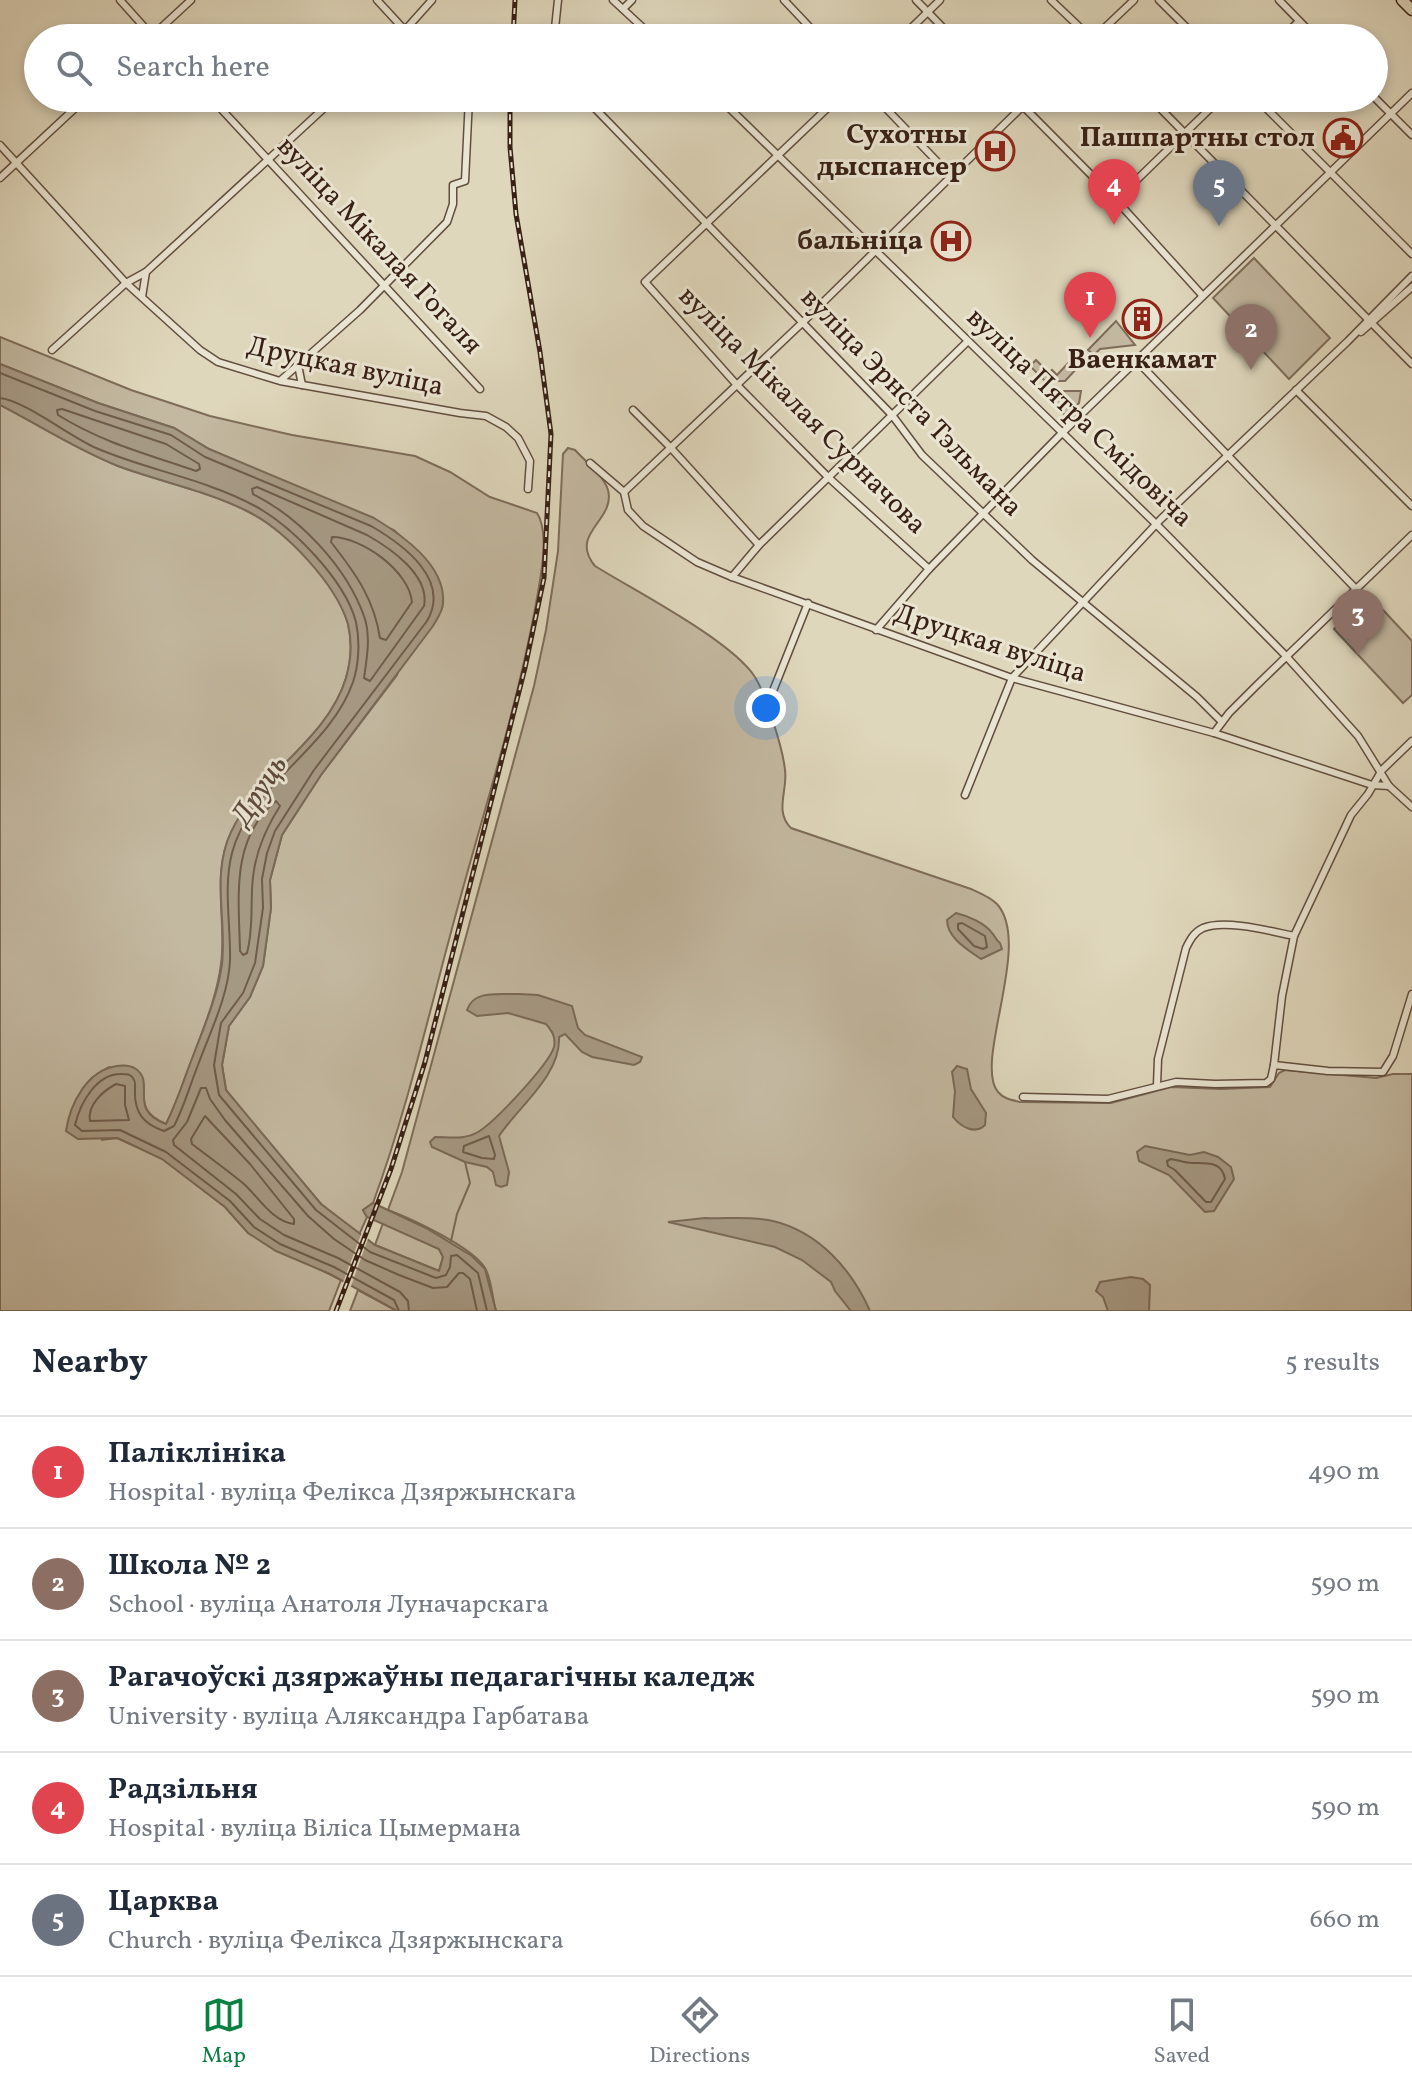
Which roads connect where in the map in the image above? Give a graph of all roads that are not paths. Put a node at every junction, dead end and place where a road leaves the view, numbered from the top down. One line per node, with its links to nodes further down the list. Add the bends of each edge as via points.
1 (120, 0): 20 (street)
2 (191, 0): 21 (street)
3 (377, 0): 22 (street)
4 (432, 0): 23 (street)
5 (558, 0): 24 (street)
6 (613, 0): 16 (street)
7 (632, 0): 16 (street)
8 (784, 0): 26 (street)
9 (916, 0): 18 (street)
10 (940, 0): 18 (street)
11 (1051, 0): 29 (street)
12 (1134, 0): 30 (street)
13 (1159, 0): 31 (street)
14 (1279, 0): 19 (street)
15 (1402, 0): 17 (main road)
16 (623, 9): 25 (street)
17 (1412, 10)
18 (927, 12): 27 (street); 28 (street)
19 (1299, 21): 32 (street); 33 (street)
20 (141, 24)
21 (166, 24)
22 (399, 24)
23 (412, 24)
24 (555, 24)
25 (639, 24)
26 (807, 24)
27 (915, 24)
28 (939, 24)
29 (1077, 24)
30 (1107, 24)
31 (1183, 24)
32 (1296, 24)
33 (1302, 24)
34 (1412, 93): 49 (street)
35 (1388, 111): 49 (street)
36 (71, 112): 55 (street)
37 (224, 112): 54 (street, вуліца Мікалая Гогаля)
38 (320, 112): 54 (street)
39 (468, 112): 67 (street, via 465,181 453,185 447,222)
40 (599, 112): 60 (street, вуліца Эрнста Тэльмана)
41 (734, 112): 53 (street, вуліца Пятра Смідовіча)
42 (823, 112): 53 (street)
43 (889, 112): 57 (street)
44 (1017, 112): 57 (street)
45 (1029, 112): 59 (street)
46 (1164, 112): 50 (street)
47 (1207, 112): 50 (street)
48 (1270, 112): 56 (street)
49 (1391, 114): 51 (street); 56 (street)
50 (1185, 134): 59 (street); 61 (street)
51 (1412, 135)
52 (0, 145): 55 (street, Друцкая вуліца)
53 (778, 153): 60 (street); 62 (street, вуліца Пятра Смідовіча)
54 (269, 160): 64 (street); 67 (street, вуліца Мікалая Гогаля)
55 (16, 163): 58 (street); 66 (street, Друцкая вуліца)
56 (1330, 173): 61 (street); 63 (street)
57 (950, 175): 62 (street)
58 (0, 178)
59 (1116, 200): 69 (street)
60 (707, 221): 72 (street, вуліца Эрнста Тэльмана); 79 (street, вуліца Мікалая Сурначова, via 645,282)
61 (1275, 225): 69 (street); 71 (street)
62 (876, 249): 72 (street); 73 (street, вуліца Пятра Смідовіча)
63 (1412, 254)
64 (146, 272): 66 (street); 70 (street)
65 (1412, 276): 71 (street)
66 (126, 283): 70 (street, Друцкая вуліца); 74 (street)
67 (384, 286): 77 (street); 81 (street, вуліца Мікалая Гогаля)
68 (1412, 287): 71 (street)
69 (1202, 295): 75 (street)
70 (142, 297): 78 (street, Друцкая вуліца, via 218,362)
71 (1370, 321): 76 (street); 82 (street)
72 (803, 322): 79 (street); 84 (street, вуліца Эрнста Тэльмана)
73 (968, 341): 84 (street); 85 (street, вуліца Пятра Смідовіча)
74 (52, 350)
75 (1136, 360): 85 (street); 87 (street)
76 (1412, 364)
77 (298, 365): 78 (street); 80 (street)
78 (280, 381): 80 (street, Друцкая вуліца)
79 (736, 384): 86 (street); 89 (street, вуліца Мікалая Сурначова)
80 (302, 385): 90 (street, Друцкая вуліца, via 486,416 523,445 530,461)
81 (480, 389)
82 (1296, 390): 87 (street); 92 (street)
83 (633, 410): 86 (street)
84 (892, 415): 89 (street); 93 (street, вуліца Эрнста Тэльмана, via 922,455)
85 (1062, 433): 93 (street); 94 (street, вуліца Пятра Смідовіча)
86 (670, 447): 91 (street); 96 (street)
87 (1229, 455): 94 (street); 99 (street)
88 (590, 463): 91 (street, Друцкая вуліца)
89 (829, 478): 96 (street); 97 (street, вуліца Мікалая Сурначова)
90 (528, 489)
91 (624, 492): 98 (street, Друцкая вуліца, via 628,510 643,526 697,562)
92 (1412, 506)
93 (985, 515): 97 (street); 100 (street, вуліца Эрнста Тэльмана)
94 (1156, 524): 100 (street); 103 (street, вуліца Пятра Смідовіча)
95 (1412, 535): 99 (street)
96 (759, 545): 98 (street)
97 (929, 569): 102 (street)
98 (732, 577): 101 (street, Друцкая вуліца)
99 (1356, 589): 103 (street)
100 (1083, 600): 104 (street); 106 (street, вуліца Эрнста Тэльмана)
101 (808, 603): 102 (street, Друцкая вуліца); 105 (street)
102 (876, 630): 104 (street, Друцкая вуліца)
103 (1286, 656): 106 (street); 109 (street, вуліца Пятра Смідовіча)
104 (1012, 678): 107 (street, Друцкая вуліца); 112 (street)
105 (769, 701)
106 (1222, 722): 107 (street)
107 (1214, 733): 110 (street, Друцкая вуліца)
108 (1412, 741): 109 (street)
109 (1382, 770): 110 (street); 111 (street, вуліца Пятра Смідовіча)
110 (1372, 785): 111 (street, Друцкая вуліца); 114 (street, via 1345,825)
111 (1389, 786): 113 (street)
112 (965, 795)
113 (1412, 807)
114 (1294, 936): 116 (street); 117 (street, via 1215,925 1195,934 1186,948 1158,1059)
115 (1412, 994): 116 (street, via 1388,1067 1378,1073)
116 (1274, 1065): 117 (street, via 1266,1083)
117 (1157, 1085): 118 (street, via 1108,1099)
118 (1023, 1097)

